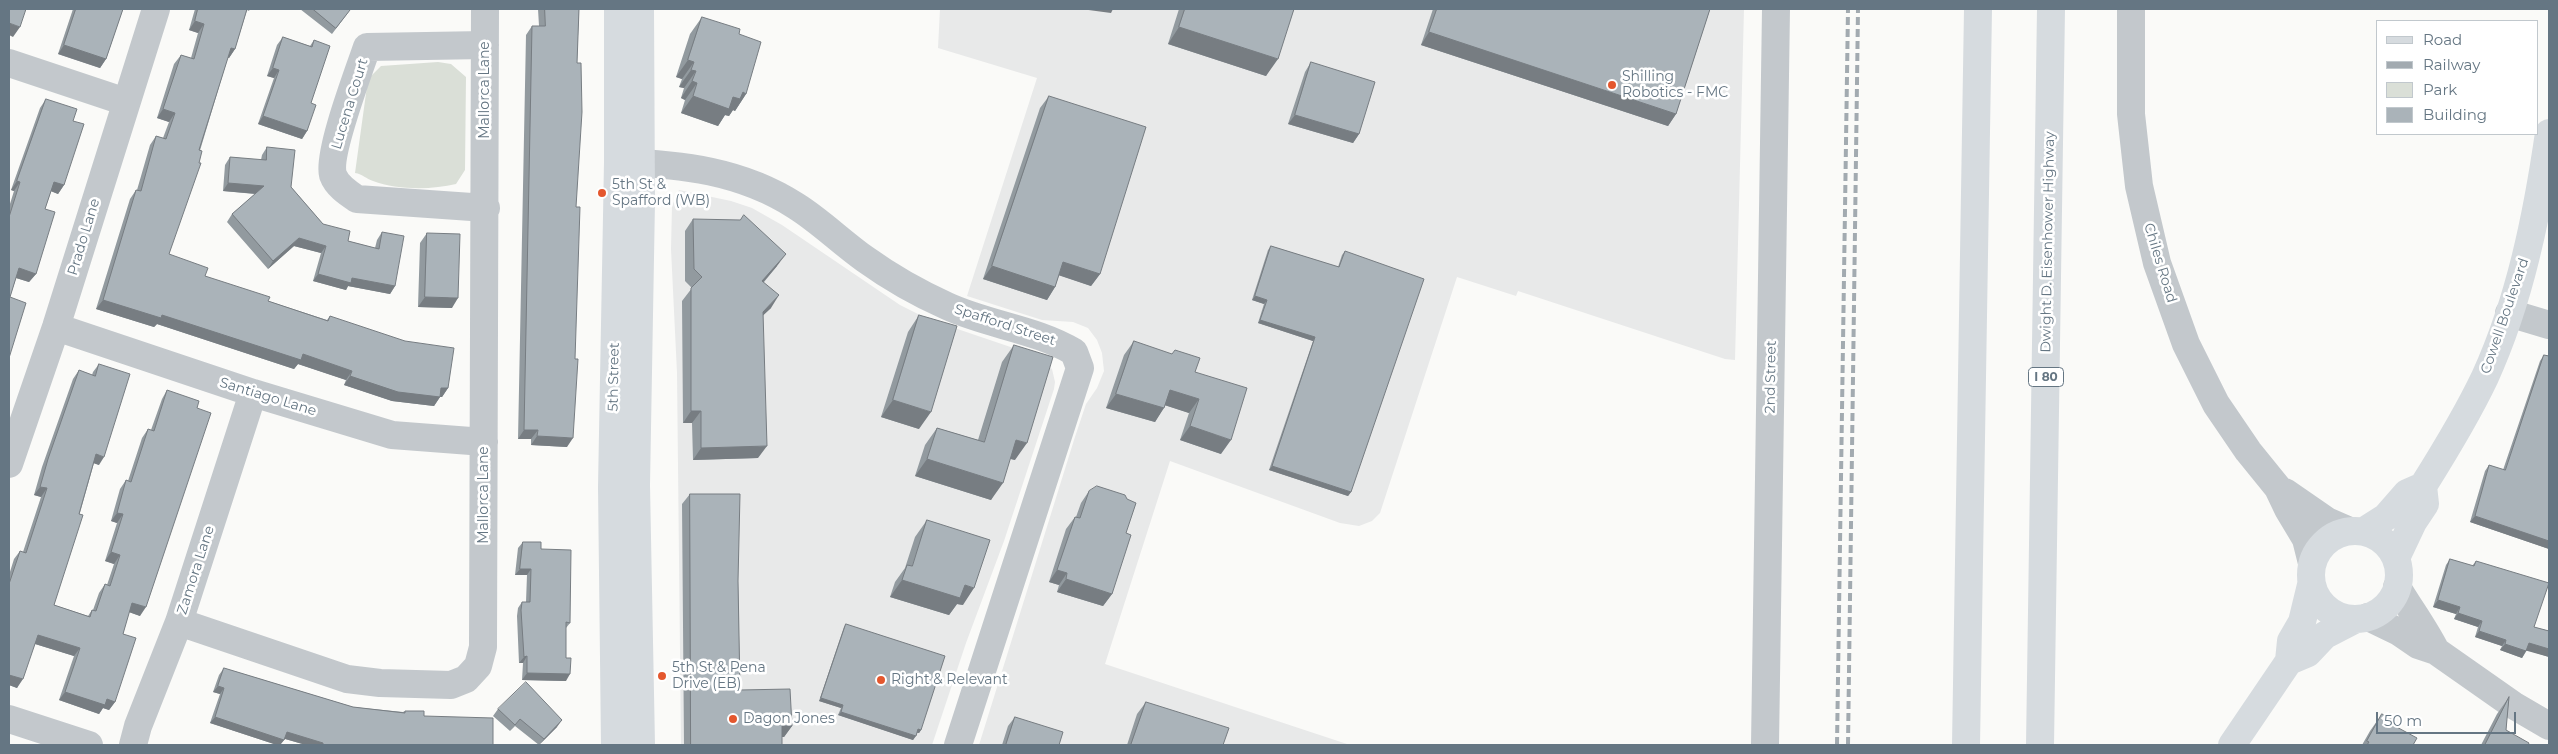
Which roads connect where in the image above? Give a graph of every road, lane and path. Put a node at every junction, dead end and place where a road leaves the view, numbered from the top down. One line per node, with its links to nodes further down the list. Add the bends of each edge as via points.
1 (156, 9): 11 (street, Prado Lane)
2 (485, 9): 9 (street, Mallorca Lane)
3 (618, 9): 13 (main road, 5th Street)
4 (640, 9): 13 (main road, 5th Street)
5 (1776, 9): 38 (street, 2nd Street)
6 (1978, 9): 39 (main road)
7 (2051, 9): 40 (main road, Dwight D. Eisenhower Highway / I 80)
8 (2131, 9): 22 (street, Chiles Road, via 2131,114 2139,186 2157,263 2186,344 2216,404)
9 (485, 45): 14 (street, Mallorca Lane); 14 (street, Lucena Court, via 367,47 334,150 333,174 342,189 357,199)
10 (9, 63): 11 (street)
11 (126, 102): 17 (street, Prado Lane)
12 (2549, 133): 15 (main road, Cowell Boulevard, via 2531,238)
13 (630, 163): 35 (main road, 5th Street, via 612,487); 36 (main road, 5th Street); 37 (street, Spafford Street, via 707,169 742,180 795,205 866,260 910,287 985,321 1058,342 1074,352 1080,368)
14 (486, 208): 19 (street, Mallorca Lane)
15 (2509, 313): 16 (street); 21 (main road, Cowell Boulevard, via 2484,378)
16 (2549, 325)
17 (56, 327): 18 (street, Santiago Lane); 20 (street, Prado Lane)
18 (253, 393): 19 (street, Santiago Lane, via 392,435); 28 (street, Zamora Lane)
19 (484, 442): 28 (street, Mallorca Lane, via 483,647 478,666 466,679 451,685 347,679)
20 (9, 464)
21 (2424, 486): 23 (main road, via 2407,493 2386,517); 24 (main road, Cowell Boulevard, via 2425,504)
22 (2278, 488): 23 (street, via 2312,512); 25 (street, via 2306,539)
23 (2357, 531): 24 (main road, via 2378,536); 25 (main road, via 2335,535 2323,543)
24 (2396, 558): 26 (main road)
25 (2312, 574): 27 (main road, via 2317,598 2326,610 2339,617); 30 (main road, via 2305,614 2291,641)
26 (2397, 587): 27 (main road, via 2381,611); 29 (street)
27 (2361, 618): 29 (street); 30 (main road, via 2325,635 2308,652)
28 (179, 622): 34 (street, Zamora Lane)
29 (2436, 651): 32 (street, via 2512,705)
30 (2289, 661): 41 (main road)
31 (9, 719): 33 (street)
32 (2549, 726)
33 (89, 745)
34 (133, 745)
35 (615, 745)
36 (640, 745)
37 (958, 745)
38 (1765, 745)
39 (1966, 745)
40 (2040, 745)
41 (2232, 745)

